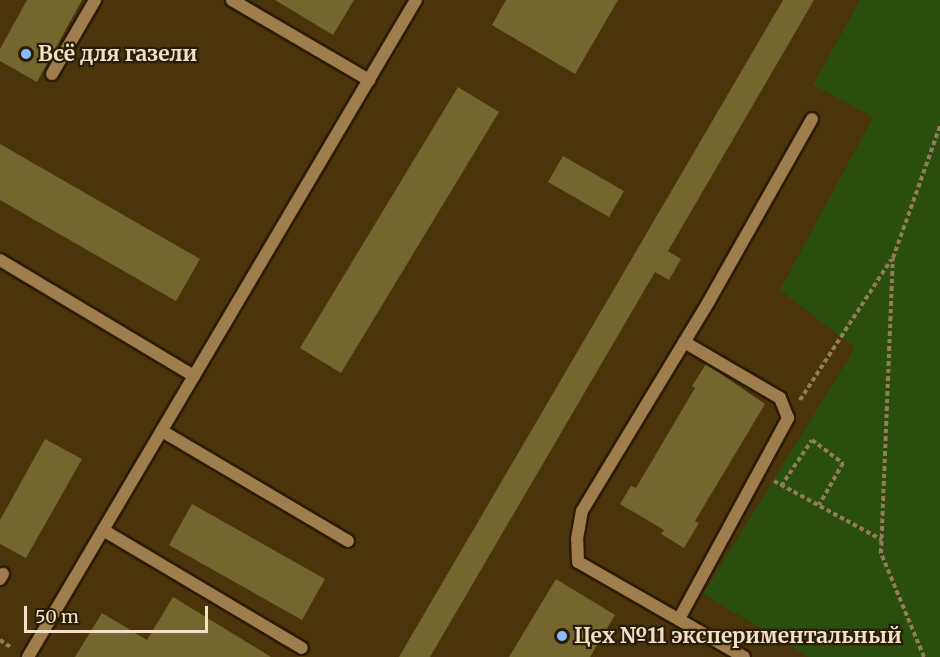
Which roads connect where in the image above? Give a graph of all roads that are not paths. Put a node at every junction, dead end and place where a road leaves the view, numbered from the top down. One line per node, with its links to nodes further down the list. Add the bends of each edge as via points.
1 (95, 0): 4 (lane)
2 (232, 0): 5 (lane)
3 (416, 0): 5 (lane)
4 (52, 74)
5 (369, 80): 9 (lane)
6 (812, 119): 8 (lane)
7 (0, 260): 9 (lane)
8 (684, 342): 13 (lane, via 780,398 788,418); 13 (lane, via 582,512 577,539 578,562)
9 (194, 376): 10 (lane)
10 (162, 431): 11 (lane); 12 (lane)
11 (103, 530): 14 (lane); 15 (lane)
12 (348, 541)
13 (679, 619): 16 (lane)
14 (302, 648)
15 (27, 657)
16 (744, 657)

